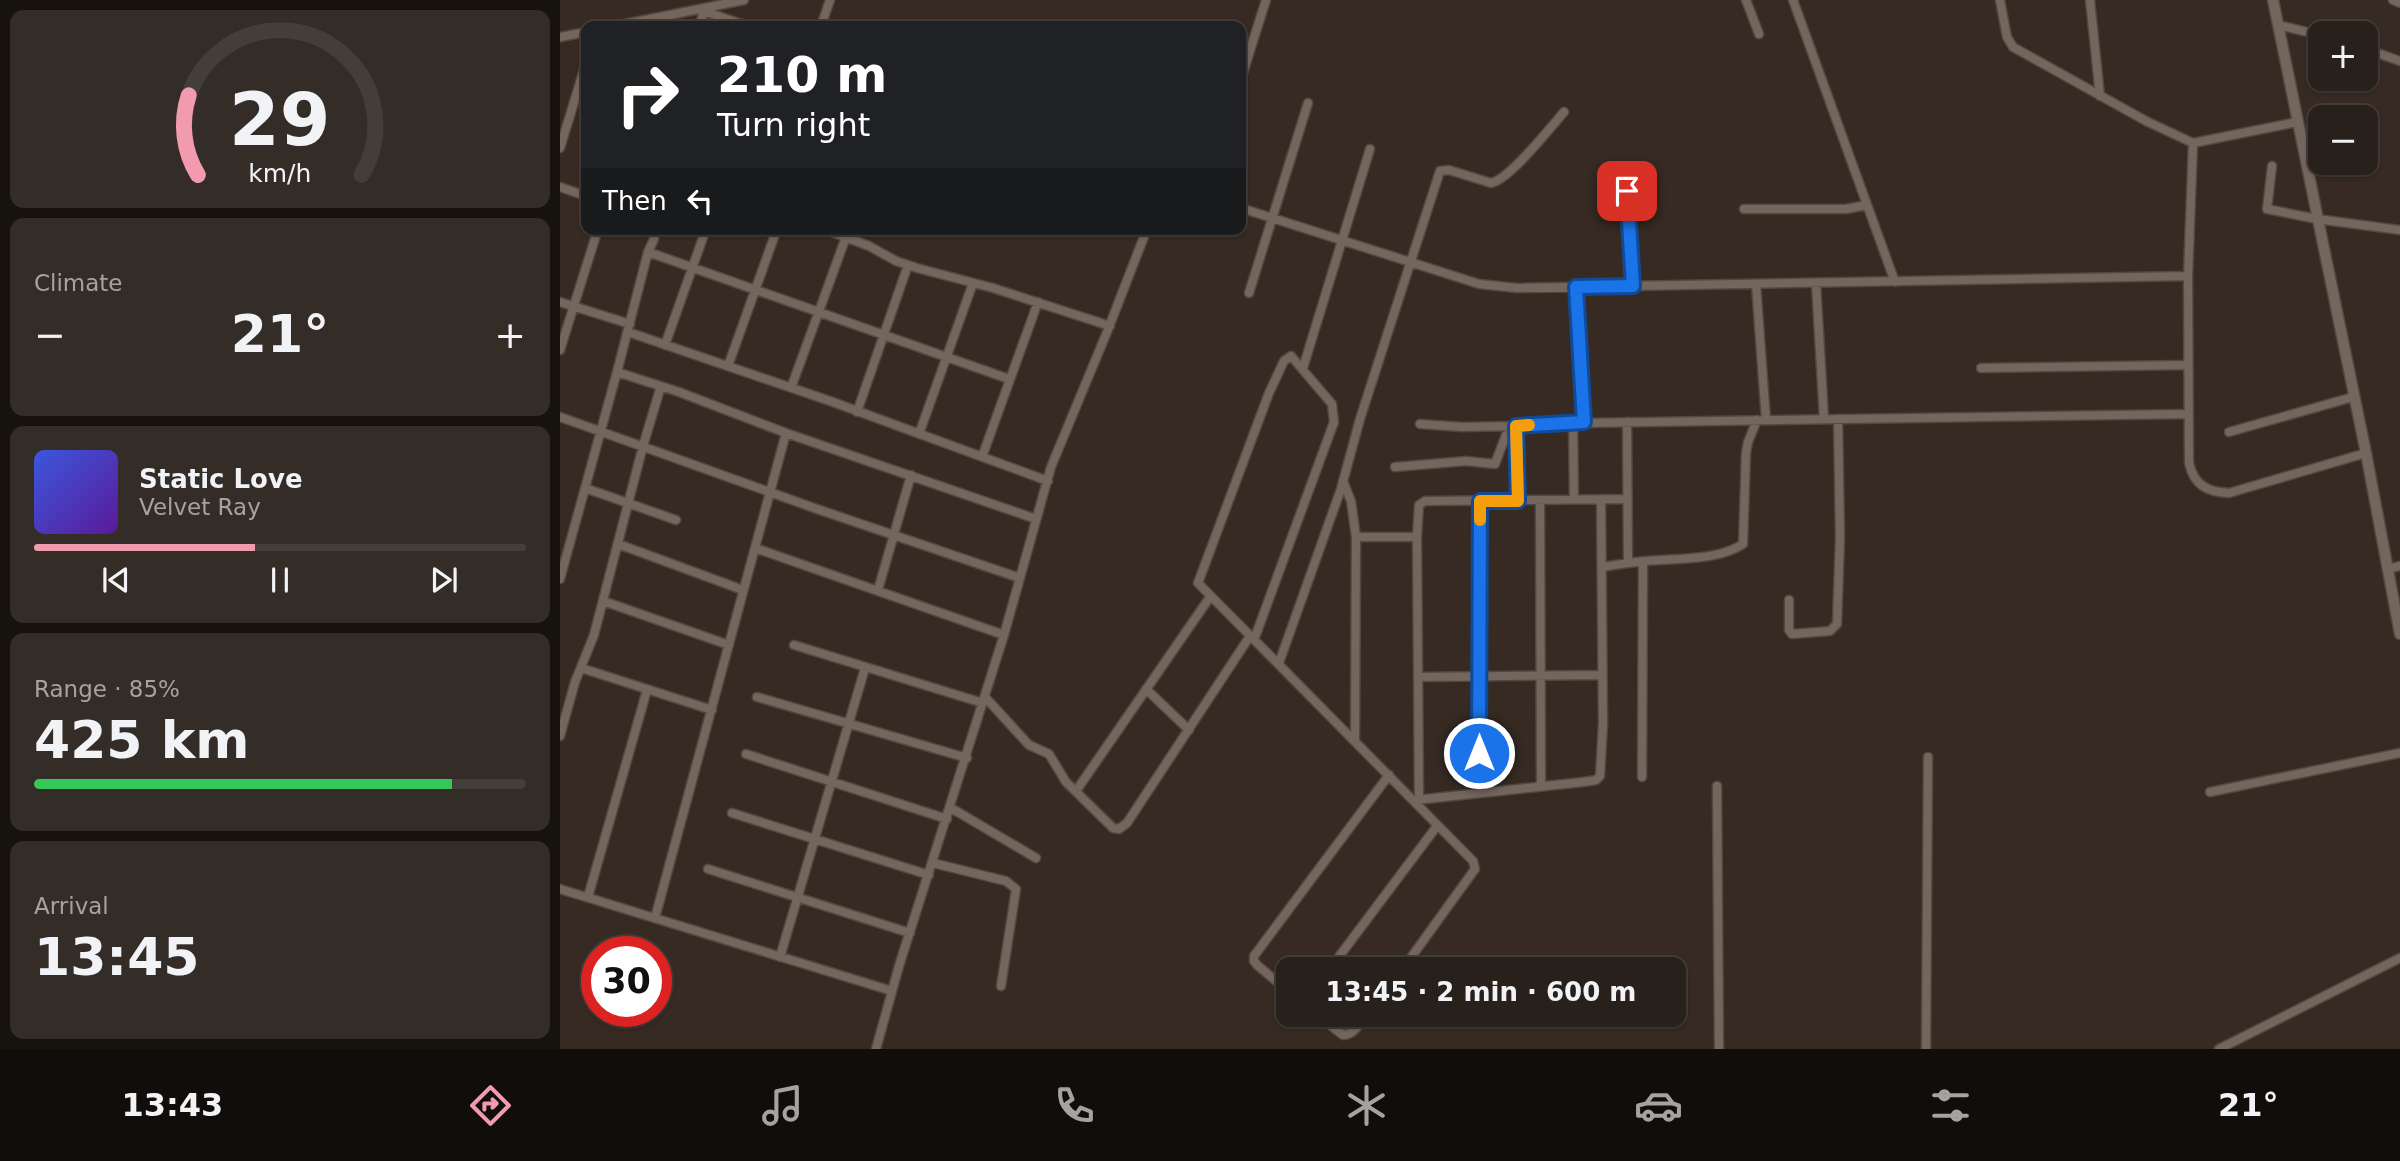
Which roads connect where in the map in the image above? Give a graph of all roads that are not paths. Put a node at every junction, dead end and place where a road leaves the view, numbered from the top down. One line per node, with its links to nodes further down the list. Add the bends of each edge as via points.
1 (744, 0): 11 (street)
2 (830, 0): 17 (street)
3 (1266, 0): 25 (street)
4 (1746, 0): 21 (street)
5 (1793, 0): 38 (street)
6 (2000, 0): 27 (street, via 2013,47)
7 (2090, 0): 27 (street)
8 (2273, 0): 18 (street)
9 (2393, 0): 10 (street)
10 (2400, 3)
11 (704, 9): 12 (street); 15 (street); 16 (street)
12 (664, 16): 13 (street); 14 (street)
13 (640, 21)
14 (662, 21)
15 (701, 21)
16 (734, 21)
17 (823, 21)
18 (2278, 24): 19 (street); 30 (street)
19 (2308, 32)
20 (581, 33): 22 (street)
21 (1759, 34)
22 (560, 37)
23 (2378, 53): 24 (street)
24 (2400, 61)
25 (1246, 63)
26 (581, 79): 32 (street)
27 (2100, 96): 31 (street)
28 (1308, 103): 41 (street)
29 (1564, 112): 53 (street, via 1497,182 1440,171)
30 (2297, 122): 31 (street); 42 (street)
31 (2193, 143): 56 (street)
32 (560, 148)
33 (1370, 149): 51 (street)
34 (2272, 166): 42 (street, via 2267,209)
35 (560, 187): 37 (street)
36 (1627, 191): 61 (street)
37 (581, 194)
38 (1866, 205): 39 (street); 57 (street)
39 (1744, 209)
40 (1246, 210): 41 (street)
41 (1273, 218): 51 (street); 64 (street)
42 (2317, 219): 43 (street); 83 (street)
43 (2400, 230)
44 (596, 235): 67 (street)
45 (654, 235): 52 (street)
46 (704, 235): 55 (street)
47 (775, 235): 63 (street)
48 (840, 235): 50 (street)
49 (1145, 235): 69 (street)
50 (846, 237): 54 (street); 68 (street)
51 (1343, 240): 53 (street); 77 (street)
52 (648, 252): 55 (street); 70 (street)
53 (1412, 262): 62 (street, via 1479,284); 105 (street)
54 (908, 265): 58 (street); 71 (street)
55 (692, 268): 63 (street); 72 (street)
56 (2188, 276): 57 (street); 75 (street)
57 (1895, 282): 59 (street)
58 (973, 283): 66 (street); 74 (street)
59 (1816, 283): 60 (street); 87 (street)
60 (1756, 284): 61 (street); 89 (street)
61 (1633, 286): 62 (street)
62 (1576, 287): 90 (street)
63 (755, 290): 68 (street); 76 (street)
64 (1249, 293)
65 (560, 302): 67 (street)
66 (1038, 302): 69 (street); 80 (street)
67 (574, 306): 70 (street); 73 (street)
68 (819, 313): 71 (street); 82 (street)
69 (1110, 326): 104 (street)
70 (629, 328): 72 (street); 79 (street)
71 (883, 335): 74 (street); 84 (street)
72 (665, 345): 76 (street)
73 (560, 351)
74 (945, 357): 80 (street); 98 (street)
75 (2187, 365): 78 (street); 85 (street)
76 (728, 366): 82 (street)
77 (1303, 368): 131 (street, via 1288,357 1269,393 1198,580); 136 (street, via 1332,404 1334,422)
78 (1981, 368)
79 (617, 372): 81 (street); 95 (street)
80 (1009, 379): 101 (street)
81 (661, 386): 97 (street); 99 (street)
82 (791, 388): 84 (street)
83 (2353, 397): 96 (street); 100 (street)
84 (857, 411): 98 (street)
85 (2187, 414): 88 (street); 100 (street, via 2191,474 2204,488 2216,492 2229,493)
86 (560, 417): 95 (street)
87 (1824, 419): 88 (street); 89 (street)
88 (1838, 419): 132 (street, via 1837,624 1830,631 1792,634)
89 (1761, 420): 91 (street); 122 (street, via 1746,453 1743,544 1695,558)
90 (1584, 422): 91 (street); 92 (street)
91 (1627, 422): 110 (street)
92 (1573, 423): 94 (street); 108 (street)
93 (1420, 424): 94 (street)
94 (1516, 428): 102 (street, via 1506,435 1495,464 1466,461); 113 (street)
95 (600, 431): 99 (street); 106 (street)
96 (2228, 432)
97 (786, 433): 103 (street); 107 (street)
98 (919, 433): 101 (street)
99 (643, 446): 107 (street); 114 (street)
100 (2365, 453): 126 (street)
101 (982, 457): 104 (street)
102 (1395, 467)
103 (911, 475): 115 (street); 117 (street)
104 (1048, 481): 115 (street)
105 (1343, 481): 118 (street); 139 (street)
106 (585, 488): 114 (street); 128 (street)
107 (769, 490): 117 (street); 121 (street)
108 (1574, 499): 109 (street); 111 (street)
109 (1601, 499): 110 (street); 125 (street)
110 (1628, 499): 123 (street)
111 (1540, 500): 113 (street); 144 (street)
112 (1480, 501): 113 (street); 119 (street, via 1422,502); 143 (street)
113 (1518, 501)
114 (628, 502): 116 (street); 120 (street)
115 (1036, 519): 127 (street)
116 (676, 520)
117 (893, 534): 127 (street); 130 (street)
118 (1356, 537): 119 (street); 154 (street)
119 (1417, 537): 145 (street)
120 (618, 544): 129 (street); 133 (street)
121 (755, 548): 129 (street); 130 (street)
122 (1643, 561): 123 (street); 160 (street)
123 (1628, 563): 125 (street)
124 (2400, 566): 126 (street)
125 (1602, 567): 142 (street)
126 (2387, 569): 134 (street)
127 (1020, 578): 135 (street)
128 (560, 579)
129 (743, 590): 137 (street)
130 (878, 590): 135 (street)
131 (1210, 597): 136 (street); 146 (street)
132 (1789, 600)
133 (603, 601): 137 (street); 140 (street)
134 (2399, 627)
135 (1004, 635): 149 (street)
136 (1252, 638): 139 (street); 152 (street)
137 (729, 645): 150 (street)
138 (794, 645): 141 (street)
139 (1279, 663): 154 (street)
140 (581, 668): 147 (street); 153 (street)
141 (865, 668): 149 (street); 151 (street)
142 (1601, 675): 144 (street); 162 (street, via 1600,776)
143 (1478, 676): 144 (street); 145 (street); 166 (street)
144 (1541, 676): 162 (street)
145 (1418, 677): 167 (street)
146 (1146, 689): 152 (street); 164 (street)
147 (647, 690): 150 (street); 178 (street)
148 (757, 697): 151 (street)
149 (984, 700): 158 (street); 164 (street, via 1029,745 1049,754)
150 (712, 710): 180 (street)
151 (849, 725): 158 (street); 161 (street)
152 (1189, 730): 164 (street, via 1119,829)
153 (560, 736)
154 (1355, 740): 159 (street)
155 (2400, 753): 165 (street)
156 (746, 754): 161 (street)
157 (1928, 757): 193 (street)
158 (967, 758): 168 (street)
159 (1389, 775): 167 (street); 186 (street, via 1254,956 1257,965)
160 (1643, 777)
161 (832, 782): 170 (street); 172 (street)
162 (1541, 786): 166 (street)
163 (1717, 786): 192 (street)
164 (1076, 791)
165 (2210, 792)
166 (1479, 793): 167 (street)
167 (1416, 800): 171 (street)
168 (951, 808): 170 (street); 173 (street)
169 (732, 813): 172 (street)
170 (947, 819): 174 (street)
171 (1437, 826): 183 (street); 184 (street, via 1473,861 1475,869)
172 (814, 839): 176 (street); 179 (street)
173 (1036, 858)
174 (933, 863): 176 (street); 187 (street, via 1006,881 1016,889)
175 (708, 869): 179 (street)
176 (929, 875): 181 (street)
177 (560, 889): 178 (street)
178 (588, 897): 180 (street)
179 (797, 898): 181 (street); 182 (street)
180 (655, 918): 182 (street)
181 (910, 933): 188 (street)
182 (780, 957): 188 (street)
183 (1339, 957)
184 (1411, 957)
185 (2400, 958): 194 (street)
186 (1276, 981)
187 (1001, 986)
188 (892, 991): 191 (street)
189 (1333, 1027): 190 (street, via 1348,1035)
190 (1356, 1027)
191 (876, 1049)
192 (1719, 1049)
193 (1926, 1049)
194 (2219, 1049)

